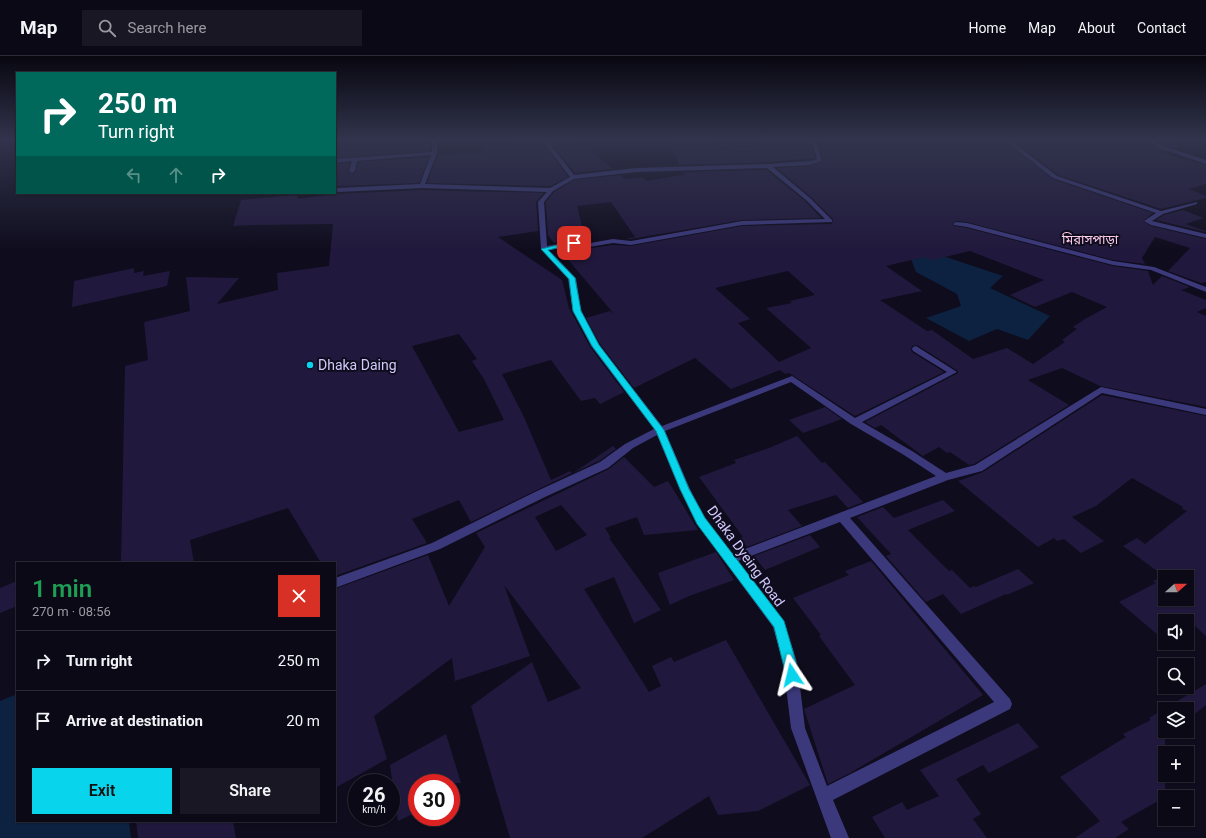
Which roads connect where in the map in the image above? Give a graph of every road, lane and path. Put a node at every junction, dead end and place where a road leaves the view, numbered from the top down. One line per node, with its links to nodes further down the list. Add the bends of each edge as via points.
1 (425, 176): 6 (street)
2 (578, 176): 5 (street)
3 (781, 176): 13 (street, via 830,221 742,223 631,243 613,241 577,247 574,243)
4 (1053, 176): 10 (street)
5 (573, 177): 8 (street)
6 (422, 186): 7 (street); 8 (street)
7 (338, 190)
8 (551, 190): 13 (street, via 540,202)
9 (1195, 203): 10 (street)
10 (1161, 213): 12 (street, via 1147,221)
11 (956, 224): 14 (street, via 1113,263 1152,268)
12 (1206, 236)
13 (544, 249): 18 (street, Dhaka Dyeing Road, via 572,278 577,311 595,346)
14 (1206, 290)
15 (916, 349): 17 (street, via 953,372)
16 (1206, 412): 19 (street, via 1101,390 978,468)
17 (854, 422): 18 (street, via 792,379); 19 (street)
18 (660, 430): 21 (street, Dhaka Dyeing Road, via 701,521); 22 (street, via 629,446 604,465 436,546)
19 (945, 477): 20 (street)
20 (842, 516): 21 (street); 23 (street, via 1004,704)
21 (729, 560): 23 (street, Dhaka Dyeing Road, via 780,625 790,662 798,728)
22 (336, 583)
23 (824, 796): 24 (street, Dhaka Dyeing Road)
24 (841, 838)

